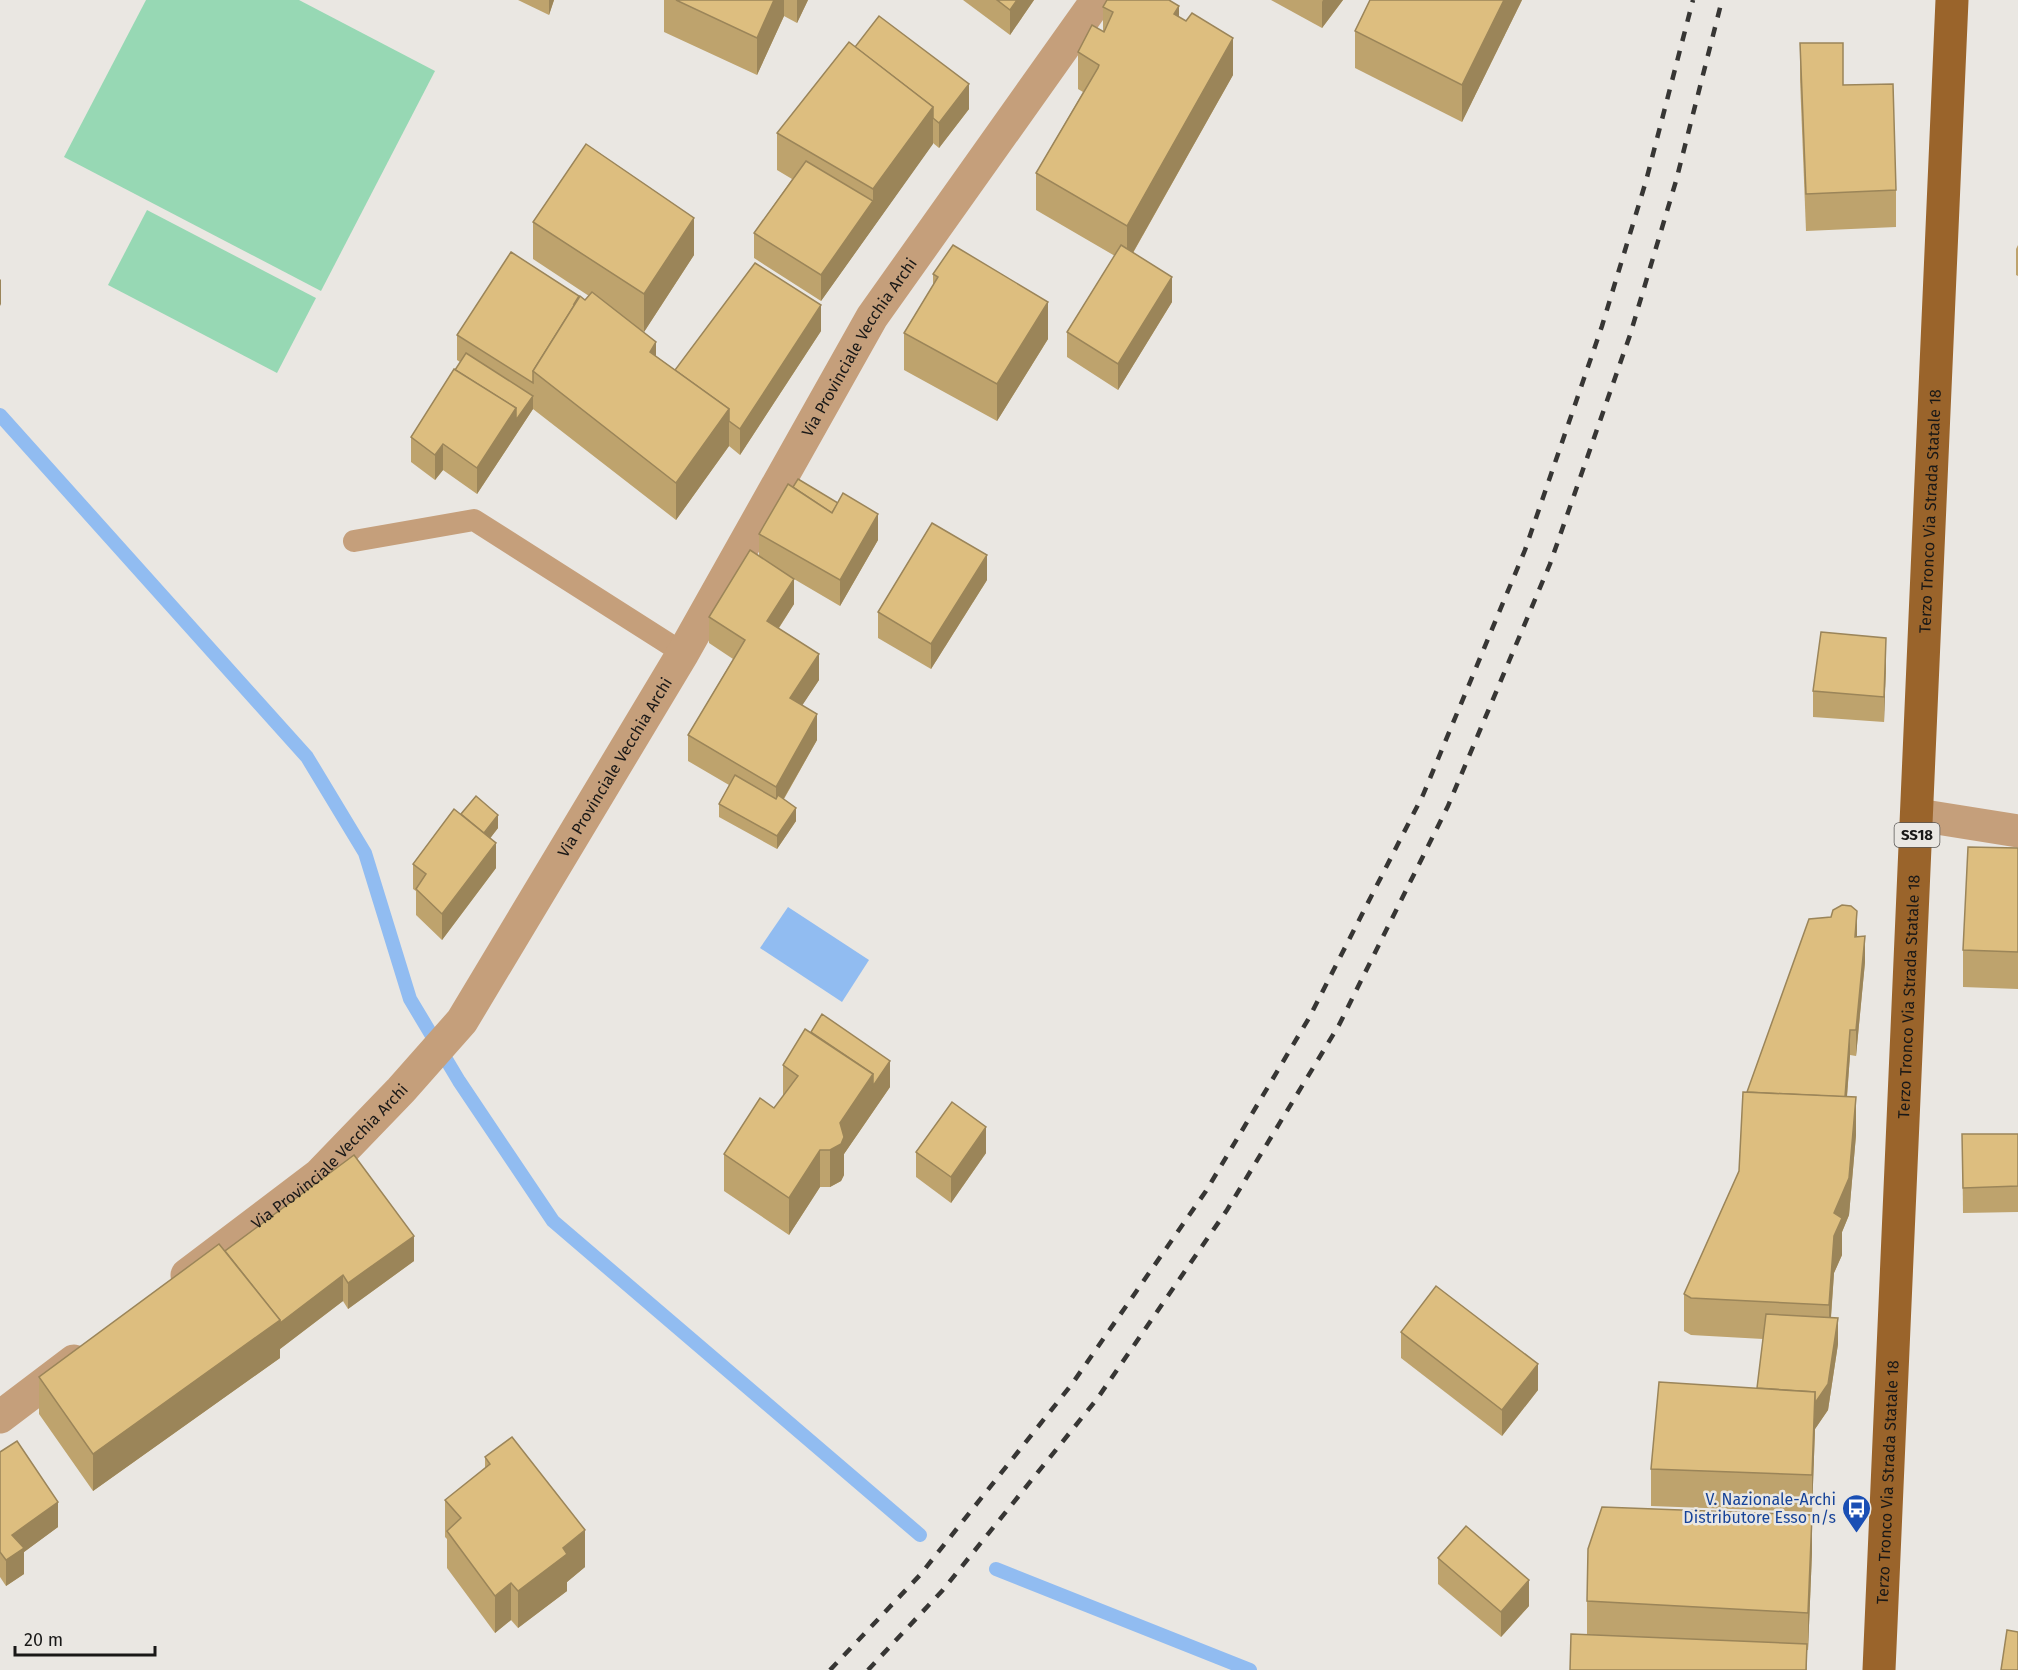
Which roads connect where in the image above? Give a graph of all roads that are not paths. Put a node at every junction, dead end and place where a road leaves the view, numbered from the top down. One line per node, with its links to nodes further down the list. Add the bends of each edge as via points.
1 (1097, 0): 4 (street, Via Provinciale Vecchia Archi, via 872,317)
2 (1952, 0): 5 (main road, Terzo Tronco Via Strada Statale 18 / SS18)
3 (354, 541): 4 (lane, via 474,520)
4 (683, 653): 7 (street, Via Provinciale Vecchia Archi, via 462,1021 319,1175)
5 (1918, 815): 6 (street); 10 (main road, Terzo Tronco Via Strada Statale 18 / SS18)
6 (2018, 831)
7 (159, 1296)
8 (94, 1346): 9 (street)
9 (0, 1417)
10 (1879, 1670)

